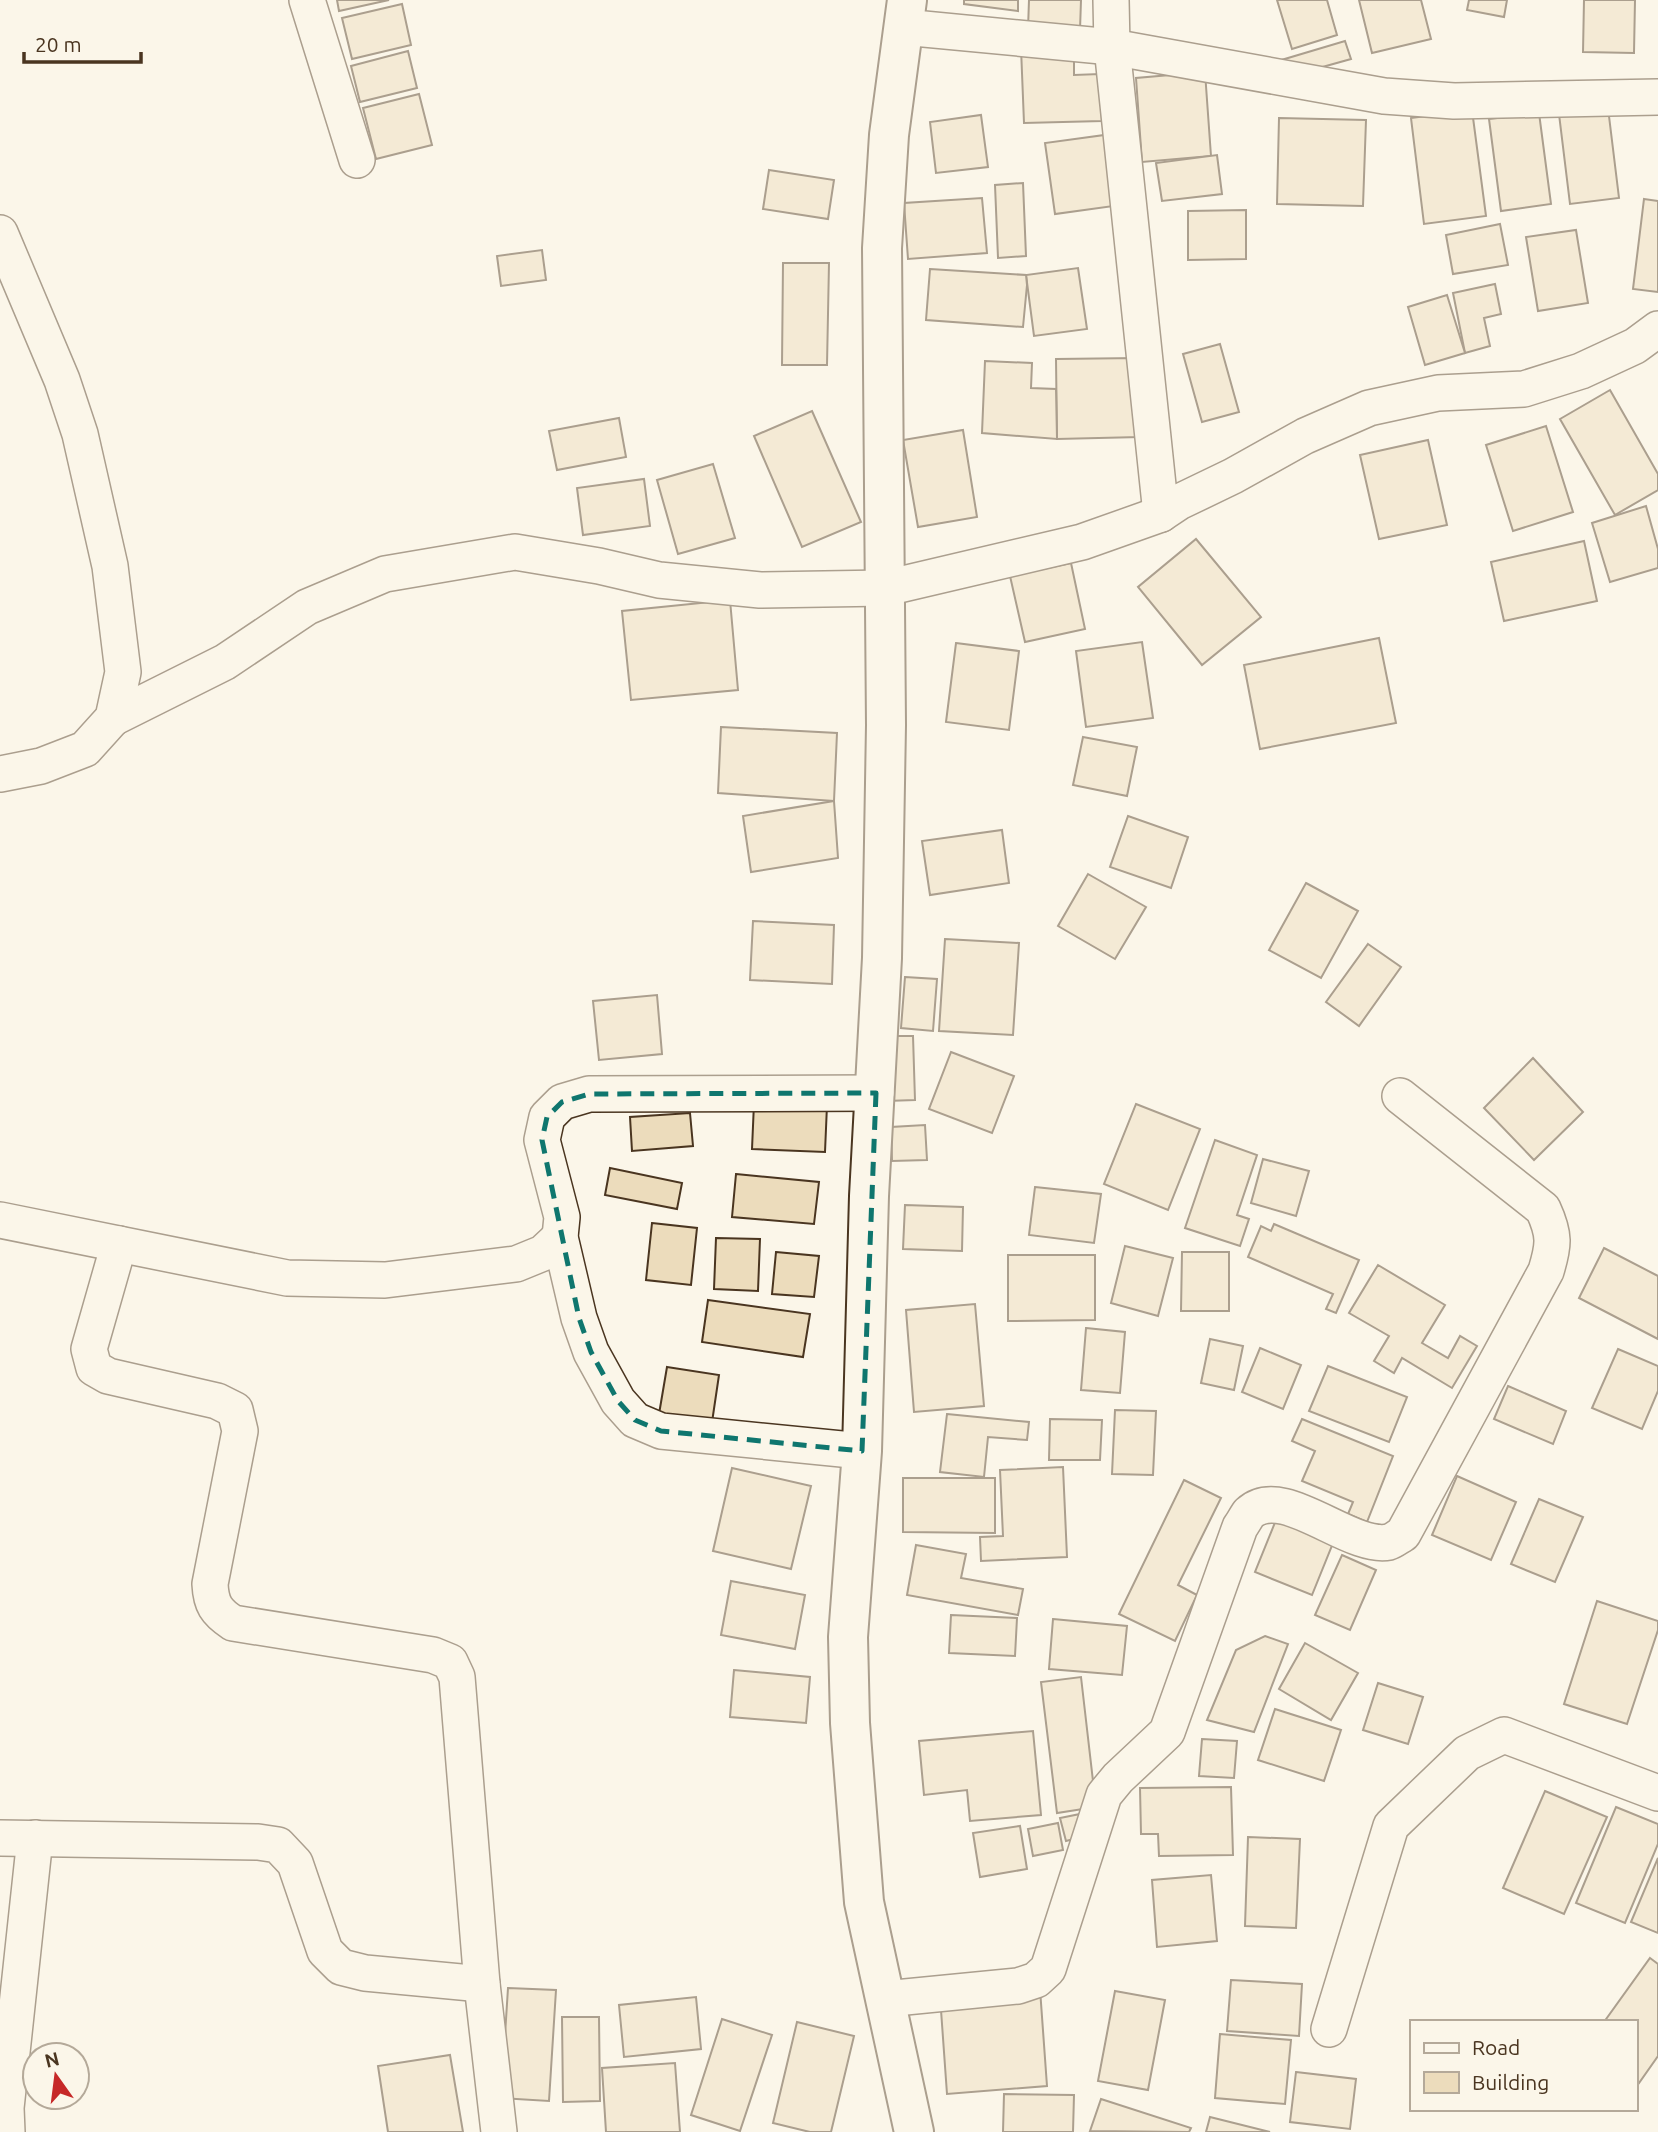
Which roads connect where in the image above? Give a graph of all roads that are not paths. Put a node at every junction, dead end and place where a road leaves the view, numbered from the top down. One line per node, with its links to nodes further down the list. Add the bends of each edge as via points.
1 (307, 0): 6 (street)
2 (1111, 0): 4 (street)
3 (905, 13): 4 (street); 10 (street, via 889,135 882,248)
4 (1112, 47): 5 (street, via 1384,96 1454,101); 9 (street)
5 (1658, 97)
6 (357, 160)
7 (0, 233): 11 (street, via 48,344 80,434 110,566 123,672)
8 (1658, 329): 9 (street, via 1635,346 1581,371 1524,389 1438,393 1369,408 1306,436)
9 (1161, 514): 10 (street, via 1082,542)
10 (886, 589): 11 (street, via 760,590 659,580 516,552 424,567 385,574 307,607 225,662); 13 (street, via 885,851)
11 (113, 718): 12 (street, via 85,749 41,766)
12 (0, 774)
13 (876, 1093): 16 (street, via 589,1094 562,1102 547,1117 542,1140 562,1217); 18 (street)
14 (1400, 1096): 23 (street, via 1544,1209 1553,1248 1546,1271 1403,1534 1390,1542 1369,1541 1283,1506 1262,1506 1249,1513 1240,1527 1167,1732 1104,1795 1048,1969 1036,1980 1018,1986)
15 (0, 1220): 17 (street)
16 (560, 1237): 17 (street, via 543,1253 516,1264 385,1280 287,1278); 18 (street, via 591,1353 618,1401 635,1420 661,1431)
17 (119, 1244): 22 (street, via 89,1349 94,1368 108,1376 217,1401 235,1410 240,1431 210,1584 211,1600 219,1614 233,1623 433,1655 450,1662 457,1677)
18 (862, 1451): 23 (street, via 848,1637 850,1723 863,1902)
19 (1658, 1793): 24 (street, via 1504,1735 1467,1753 1391,1826)
20 (0, 1838): 21 (street)
21 (35, 1838): 22 (street, via 278,1846 295,1863 325,1951 341,1967); 25 (street)
22 (482, 1984): 26 (street)
23 (885, 1999): 27 (street)
24 (1329, 2029)
25 (7, 2132)
26 (499, 2132)
27 (915, 2132)

